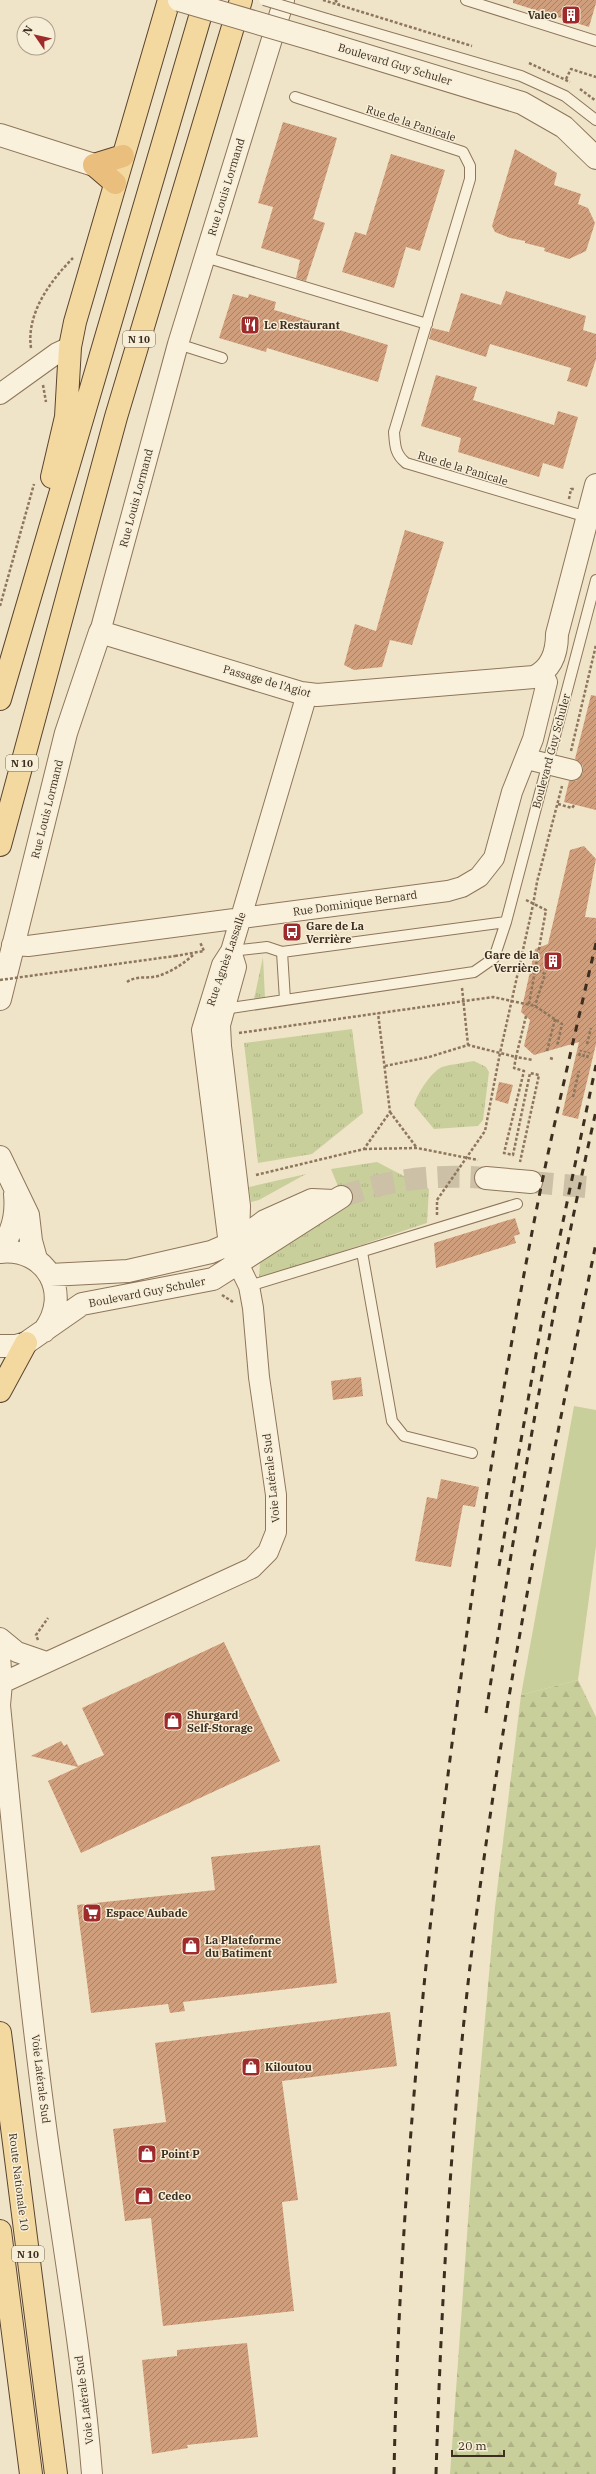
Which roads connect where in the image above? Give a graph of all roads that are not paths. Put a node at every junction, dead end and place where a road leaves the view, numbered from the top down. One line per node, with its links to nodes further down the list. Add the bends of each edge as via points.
1 (168, 0): 12 (main road)
2 (179, 0): 13 (street, Boulevard Guy Schuler, bridge, via 522,103 564,127)
3 (205, 0): 23 (main road, N 10)
4 (241, 0): 35 (main road, N 10, via 116,417)
5 (264, 0): 10 (lane, bridge, via 521,76 565,96)
6 (284, 0): 16 (street, Rue Louis Lormand)
7 (466, 0): 8 (lane)
8 (596, 41)
9 (296, 97): 17 (lane, Rue de la Panicale, via 463,152 467,158 470,179)
10 (596, 120)
11 (0, 135): 14 (street)
12 (123, 156): 14 (highway); 15 (main road)
13 (596, 158)
14 (94, 165): 15 (highway)
15 (115, 182): 19 (main road)
16 (205, 257): 17 (lane); 18 (street, Rue Louis Lormand)
17 (427, 324): 24 (lane, Rue de la Panicale, via 394,432 398,456 406,464)
18 (178, 344): 20 (lane); 26 (street, Rue Louis Lormand)
19 (70, 347): 21 (street, via 57,353); 23 (main road, via 66,417 48,493)
20 (222, 358)
21 (0, 394)
22 (596, 485): 24 (street)
23 (56, 514): 31 (main road, N 10)
24 (588, 517): 27 (street)
25 (596, 580): 33 (lane, Boulevard Guy Schuler)
26 (100, 632): 30 (street, Passage de l'Agiot); 38 (street, Rue Louis Lormand, via 66,732)
27 (557, 634): 28 (street, via 553,658); 29 (street, via 536,660)
28 (542, 673): 29 (street, via 523,679); 32 (street, Rue Dominique Bernard, via 547,682)
29 (510, 678): 30 (street, Passage de l'Agiot, via 348,693)
30 (307, 694): 36 (street, Rue Agnès Lassalle)
31 (0, 699)
32 (527, 759): 33 (street); 36 (street, Rue Dominique Bernard, via 512,792 494,858 484,872 470,884 448,891)
33 (547, 765): 34 (street); 37 (lane, Boulevard Guy Schuler)
34 (572, 770)
35 (0, 845)
36 (240, 919): 38 (street, Rue Dominique Bernard, via 28,946); 39 (street, Rue Agnès Lassalle)
37 (506, 922): 40 (lane); 42 (lane, Boulevard Guy Schuler, via 494,958 474,972)
38 (12, 945): 41 (street, Rue Louis Lormand)
39 (231, 951): 40 (lane, via 267,948); 43 (street, via 236,967); 51 (street, Rue Agnès Lassalle, via 222,965 202,1030)
40 (282, 952): 42 (lane)
41 (0, 999)
42 (285, 1000): 43 (lane, Boulevard Guy Schuler)
43 (224, 1009): 51 (street, Rue Agnès Lassalle, via 220,1025 221,1046 239,1194)
44 (0, 1157): 47 (street)
45 (484, 1169): 46 (street)
46 (525, 1174)
47 (14, 1187): 50 (street, via 16,1206 13,1226); 53 (street, via 28,1215 30,1241)
48 (337, 1199): 51 (street, via 312,1200 265,1221)
49 (517, 1204): 52 (lane)
50 (0, 1251): 53 (street, via 17,1252)
51 (235, 1251): 53 (street, via 211,1252 128,1271 101,1273); 54 (street, Voie Latérale Sud); 55 (street, via 209,1266 136,1282); 55 (street, Boulevard Guy Schuler, via 213,1279)
52 (362, 1252): 54 (lane); 59 (lane, via 392,1421 404,1436)
53 (43, 1267): 56 (street, via 55,1289 56,1305 54,1315)
54 (249, 1286): 62 (street, Voie Latérale Sud, via 276,1501 276,1532 268,1552 252,1568)
55 (82, 1304): 56 (street, Boulevard Guy Schuler)
56 (35, 1338): 57 (street, Boulevard Guy Schuler, via 16,1346); 58 (main road)
57 (0, 1346)
58 (0, 1391)
59 (472, 1453)
60 (0, 1638): 62 (street, via 17,1652)
61 (0, 1656): 63 (street, Voie Latérale Sud)
62 (46, 1662): 63 (street, Voie Latérale Sud)
63 (2, 1683): 68 (street, Voie Latérale Sud, via 0,1705 23,1938 47,2133 86,2404)
64 (0, 2033): 67 (main road, Route Nationale 10 / N 10)
65 (0, 2231): 66 (main road, N 10)
66 (31, 2474)
67 (56, 2474)
68 (92, 2474)

